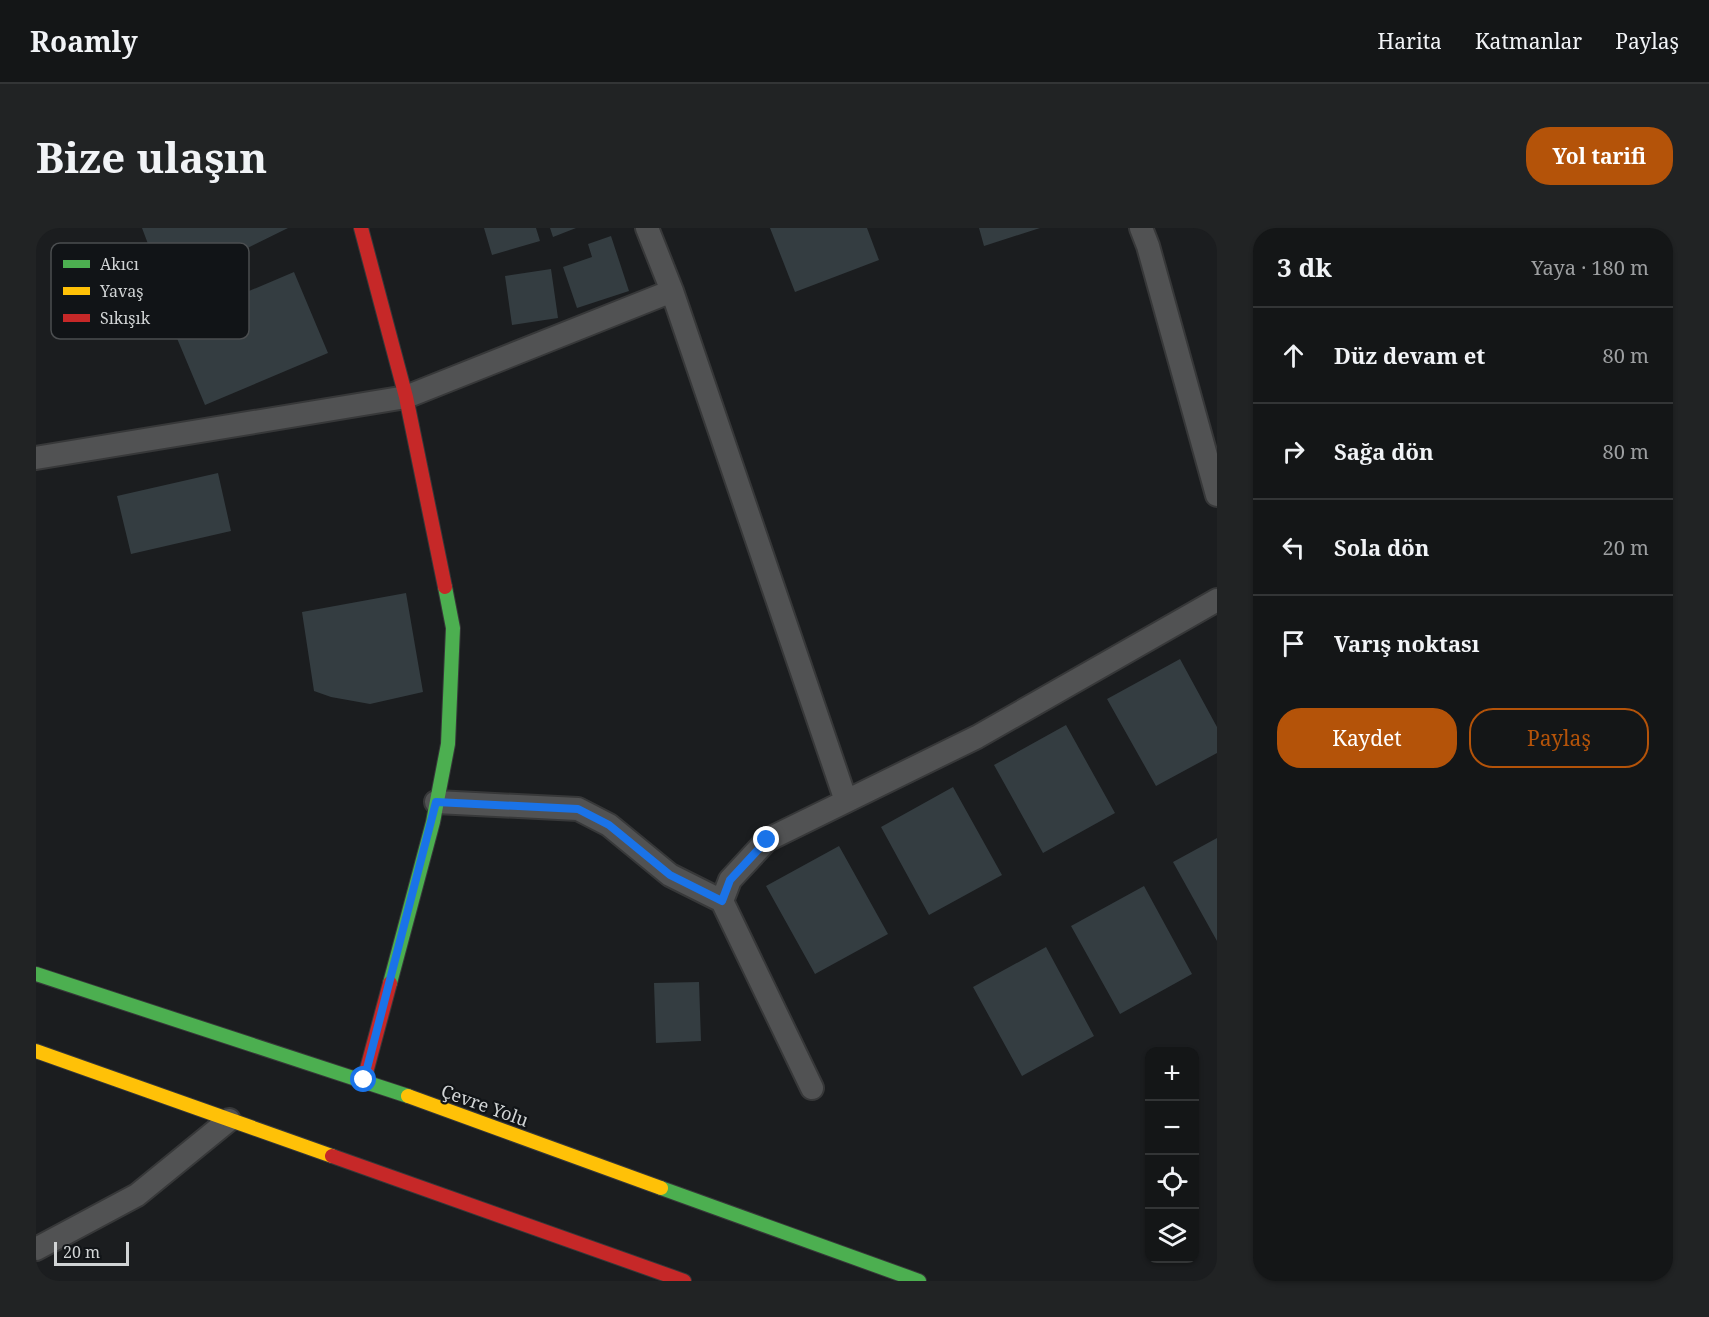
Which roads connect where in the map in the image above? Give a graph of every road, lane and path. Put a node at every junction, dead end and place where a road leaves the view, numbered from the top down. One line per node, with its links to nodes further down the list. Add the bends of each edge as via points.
1 (361, 228): 5 (main road)
2 (647, 228): 4 (street)
3 (1141, 228): 7 (street)
4 (672, 291): 5 (street); 9 (street)
5 (406, 397): 6 (street); 10 (main road, via 453,628 448,744)
6 (36, 458)
7 (1217, 495)
8 (1217, 600): 9 (street, via 977,737)
9 (846, 801): 11 (street, via 767,840 730,880)
10 (436, 802): 11 (street, via 578,809 609,825 670,875); 14 (main road)
11 (722, 901): 15 (street)
12 (36, 974): 14 (main road, Çevre Yolu)
13 (36, 1051): 16 (main road)
14 (364, 1080): 19 (main road, Çevre Yolu)
15 (812, 1088)
16 (229, 1119): 17 (street, via 137,1195); 18 (main road)
17 (36, 1249)
18 (684, 1281)
19 (919, 1281)

